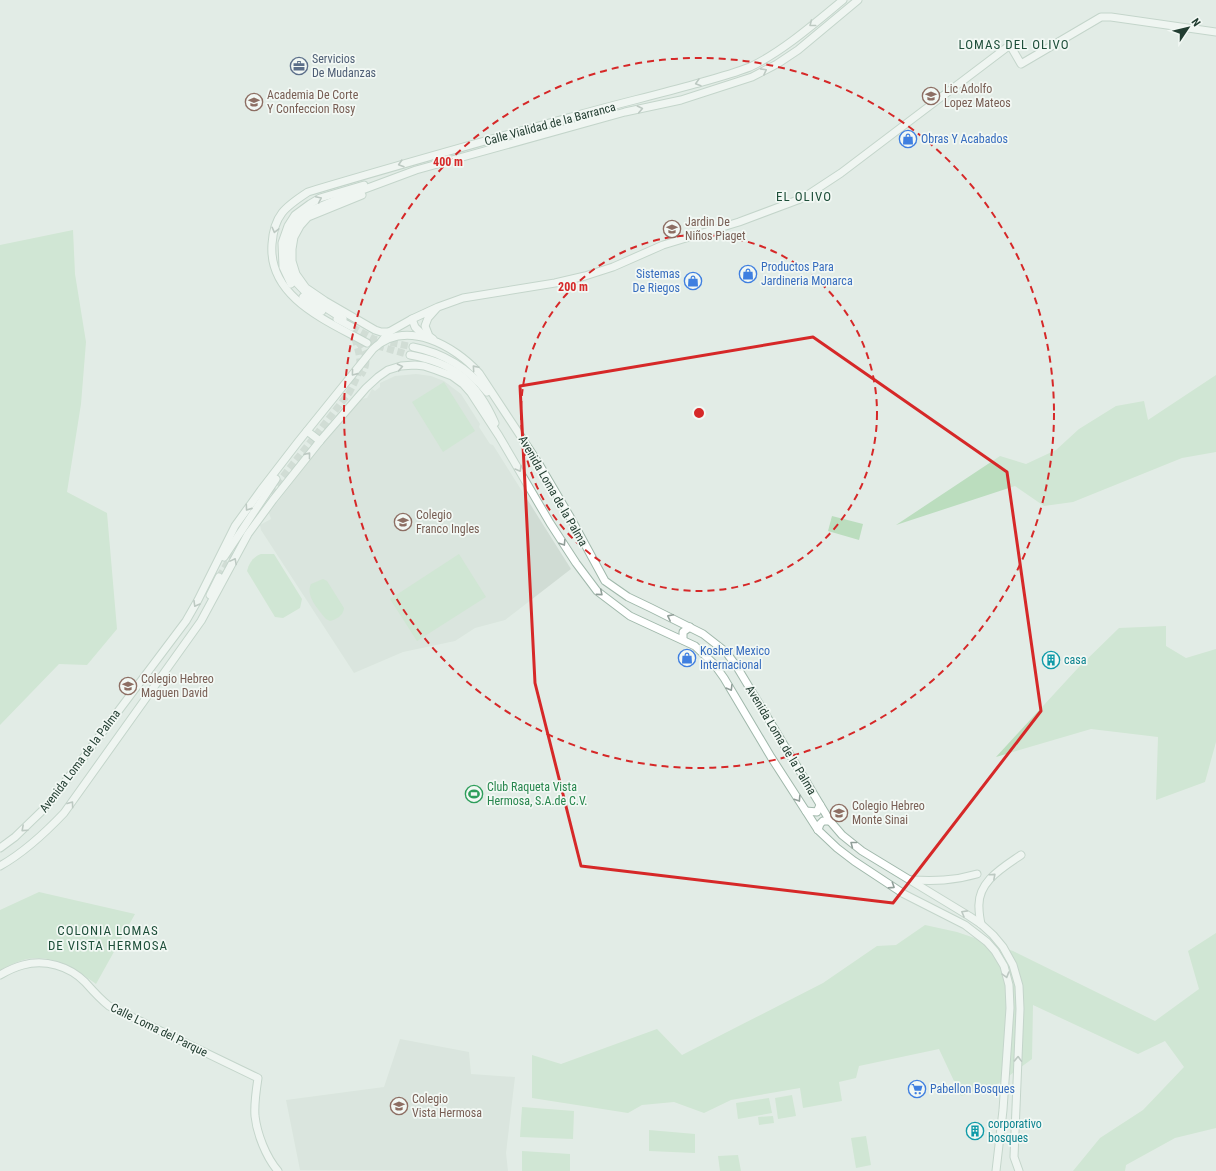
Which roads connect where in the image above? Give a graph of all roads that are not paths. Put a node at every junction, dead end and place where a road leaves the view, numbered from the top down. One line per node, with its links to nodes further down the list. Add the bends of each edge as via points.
1 (843, 0): 8 (main road, Calle Vialidad de la Barranca, one-way to 8, via 767,58 749,67 712,80 408,162 308,192 295,200 282,212 273,230 272,254 278,276 294,298 312,313)
2 (858, 0): 4 (main road, Calle Vialidad de la Barranca, one-way to 2, via 444,161 625,112 681,100 752,77 798,50)
3 (1216, 32): 5 (main road, via 1101,17 1021,64 1010,45 841,173 803,198 739,222 663,245 586,276 463,298)
4 (387, 181): 6 (main road, via 307,212 298,221 288,241 287,254 293,279 312,299); 8 (main road, one-way to 4, via 311,305 291,284 283,267 282,243 288,226 296,215 320,198); 9 (main road, via 360,196 308,217 294,237 292,261 296,274 306,288 375,330)
5 (438, 307): 7 (main road); 14 (main road, via 428,318 425,326 429,336)
6 (344, 319)
7 (412, 319): 9 (main road); 10 (main road, via 414,328)
8 (350, 330): 11 (main road); 12 (main road)
9 (389, 332): 13 (main road)
10 (426, 338): 13 (main road, Avenida Loma de la Palma, via 402,336); 14 (main road, Avenida Loma de la Palma)
11 (356, 340)
12 (367, 342)
13 (379, 343): 18 (main road, Avenida Loma de la Palma, one-way to 18)
14 (442, 344): 17 (main road, Avenida Loma de la Palma, one-way to 14, via 470,362)
15 (413, 347): 17 (main road, via 440,355 460,366 480,383)
16 (410, 354): 19 (main road, via 437,362 456,371 467,380 488,407 496,424)
17 (513, 423): 24 (main road, Avenida Loma de la Palma, one-way to 17, via 628,597 605,581 569,515)
18 (307, 431): 20 (main road); 22 (main road, Avenida Loma de la Palma, one-way to 22, via 235,526)
19 (496, 432): 20 (main road, Avenida Loma de la Palma, one-way to 19, via 378,377 394,368 415,365 452,376 463,384); 25 (main road, Avenida Loma de la Palma, one-way to 25, via 550,523 597,591 630,616)
20 (320, 441): 26 (main road, Avenida Loma de la Palma, one-way to 20, via 201,621 248,534)
21 (276, 479): 22 (main road)
22 (214, 569): 31 (main road, Avenida Loma de la Palma, one-way to 31, via 186,621 47,806)
23 (219, 577): 26 (main road)
24 (690, 627): 25 (main road, via 684,632); 27 (main road, Avenida Loma de la Palma, via 726,652 737,667)
25 (683, 640): 28 (main road, Avenida Loma de la Palma, one-way to 28, via 695,646 714,664)
26 (170, 666): 33 (main road, Avenida Loma de la Palma, one-way to 26, via 42,836 64,813)
27 (820, 805): 28 (main road, via 817,812); 29 (main road, Avenida Loma de la Palma)
28 (806, 811): 30 (main road, Avenida Loma de la Palma)
29 (830, 821): 30 (main road, via 822,821); 35 (main road, Avenida Loma de la Palma, one-way to 29, via 862,851 842,835)
30 (818, 830): 39 (main road, Avenida Loma de la Palma, one-way to 39, via 854,861 904,894 965,925 987,942 1004,966 1009,986 1010,1008)
31 (0, 848)
32 (1021, 855): 36 (main road, one-way to 32, via 979,899 986,883)
33 (0, 866)
34 (977, 874): 35 (main road, via 949,880)
35 (910, 880): 36 (main road, Avenida Loma de la Palma, one-way to 35)
36 (981, 924): 40 (main road, Avenida Loma de la Palma, one-way to 36, via 1014,1157 1019,986 1014,965 1004,947)
37 (0, 974): 38 (main road, Calle Loma del Parque, via 21,965 34,963 61,967 79,977 109,1006 258,1078 255,1116 267,1154)
38 (278, 1171)
39 (996, 1171)
40 (1019, 1171)

